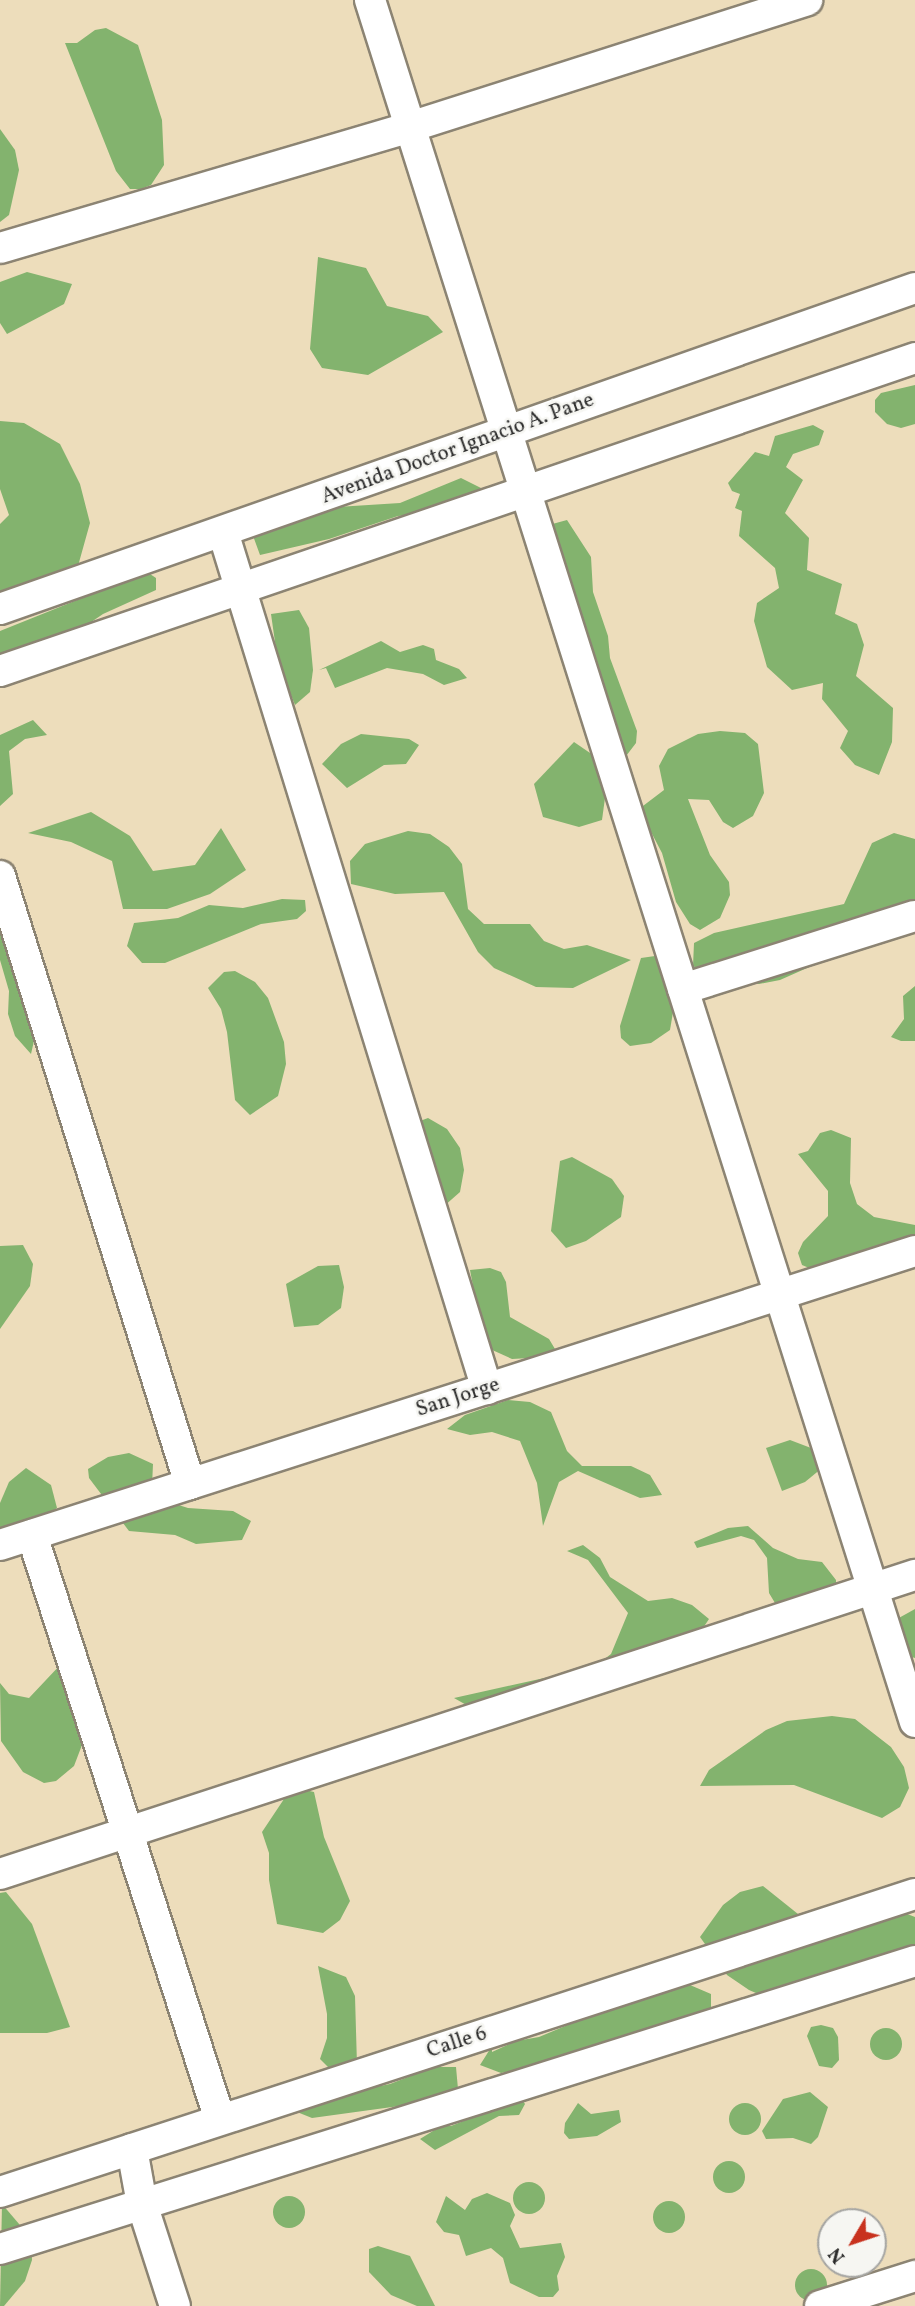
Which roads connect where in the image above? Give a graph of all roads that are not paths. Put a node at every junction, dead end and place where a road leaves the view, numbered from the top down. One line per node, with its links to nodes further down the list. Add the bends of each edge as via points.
1 (370, 0): 3 (street)
2 (807, 0): 3 (street)
3 (410, 127): 4 (street); 7 (street)
4 (0, 248)
5 (915, 288): 7 (street, Avenida Doctor Ignacio A. Pane)
6 (915, 358): 8 (street)
7 (505, 431): 8 (street); 9 (street, Avenida Doctor Ignacio A. Pane)
8 (524, 491): 10 (street); 15 (street)
9 (223, 532): 10 (street); 11 (street, Avenida Doctor Ignacio A. Pane)
10 (240, 588): 12 (street); 18 (street)
11 (0, 609)
12 (0, 671)
13 (0, 876): 19 (street)
14 (915, 916): 15 (street)
15 (683, 989): 17 (street)
16 (915, 1251): 17 (street, San Jorge)
17 (781, 1294): 18 (street, San Jorge); 23 (street)
18 (487, 1389): 19 (street, San Jorge)
19 (190, 1484): 20 (street, San Jorge)
20 (32, 1535): 21 (street, San Jorge); 25 (street)
21 (0, 1545)
22 (915, 1575): 23 (street)
23 (875, 1588): 24 (street); 25 (street)
24 (915, 1722)
25 (128, 1833): 26 (street); 29 (street)
26 (0, 1874)
27 (915, 1894): 29 (street, Calle 6)
28 (915, 1961): 32 (street)
29 (220, 2120): 30 (street, Calle 6)
30 (132, 2149): 31 (street, Calle 6); 32 (street)
31 (0, 2192)
32 (142, 2204): 33 (street); 35 (street)
33 (0, 2249)
34 (915, 2276): 36 (street)
35 (175, 2306)
36 (820, 2306)

